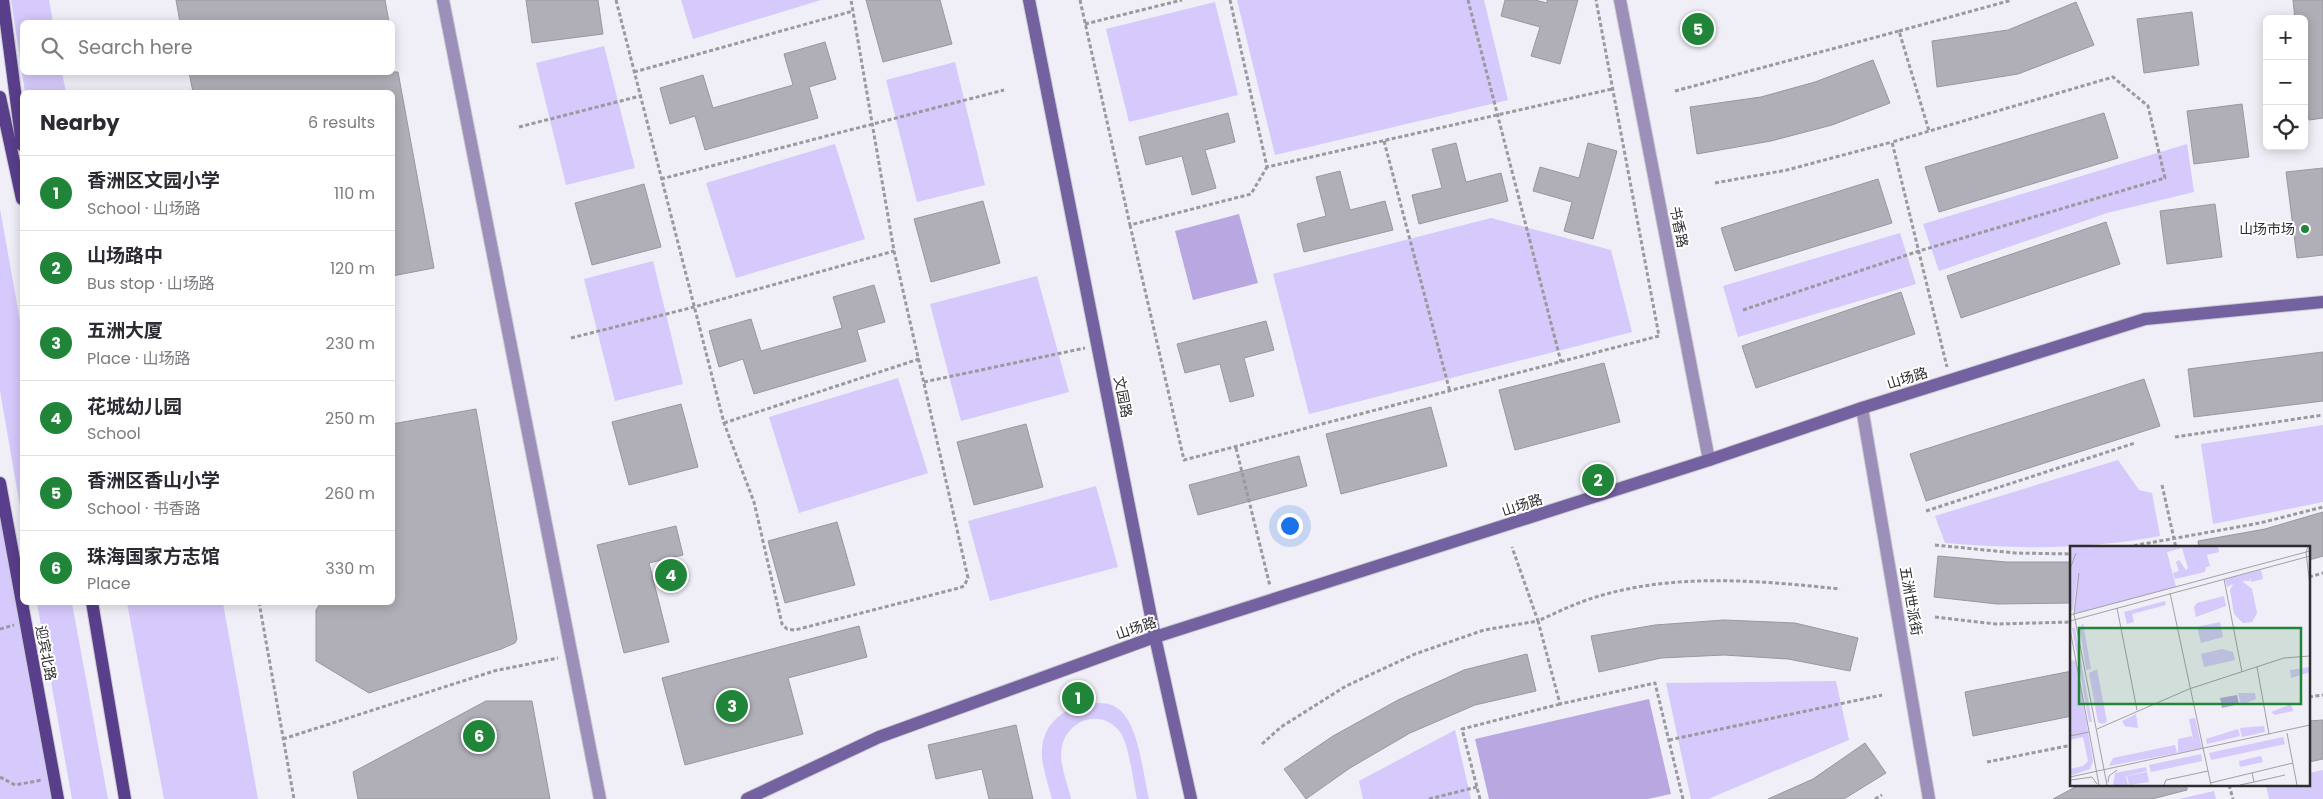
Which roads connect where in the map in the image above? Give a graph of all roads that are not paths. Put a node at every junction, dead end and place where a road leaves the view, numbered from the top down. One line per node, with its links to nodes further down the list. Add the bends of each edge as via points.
1 (3, 0): 6 (main road)
2 (443, 0): 18 (street)
3 (1028, 0): 15 (street, 文园路)
4 (1620, 0): 10 (street, 书香路)
5 (1, 103): 7 (main road)
6 (20, 130)
7 (20, 190)
8 (2323, 302): 9 (street, 山场路, via 2145,319)
9 (1862, 408): 10 (street, 山场路); 21 (street, 五洲世派街)
10 (1709, 460): 15 (street, 山场路)
11 (0, 483): 12 (main road, 迎宾北路)
12 (20, 590)
13 (23, 605): 16 (main road, 迎宾北路)
14 (93, 605): 17 (main road)
15 (1155, 637): 19 (street, 山场路, via 878,737); 20 (street, 文园路)
16 (58, 799)
17 (125, 799)
18 (600, 799)
19 (747, 799)
20 (1191, 799)
21 (1929, 799)

